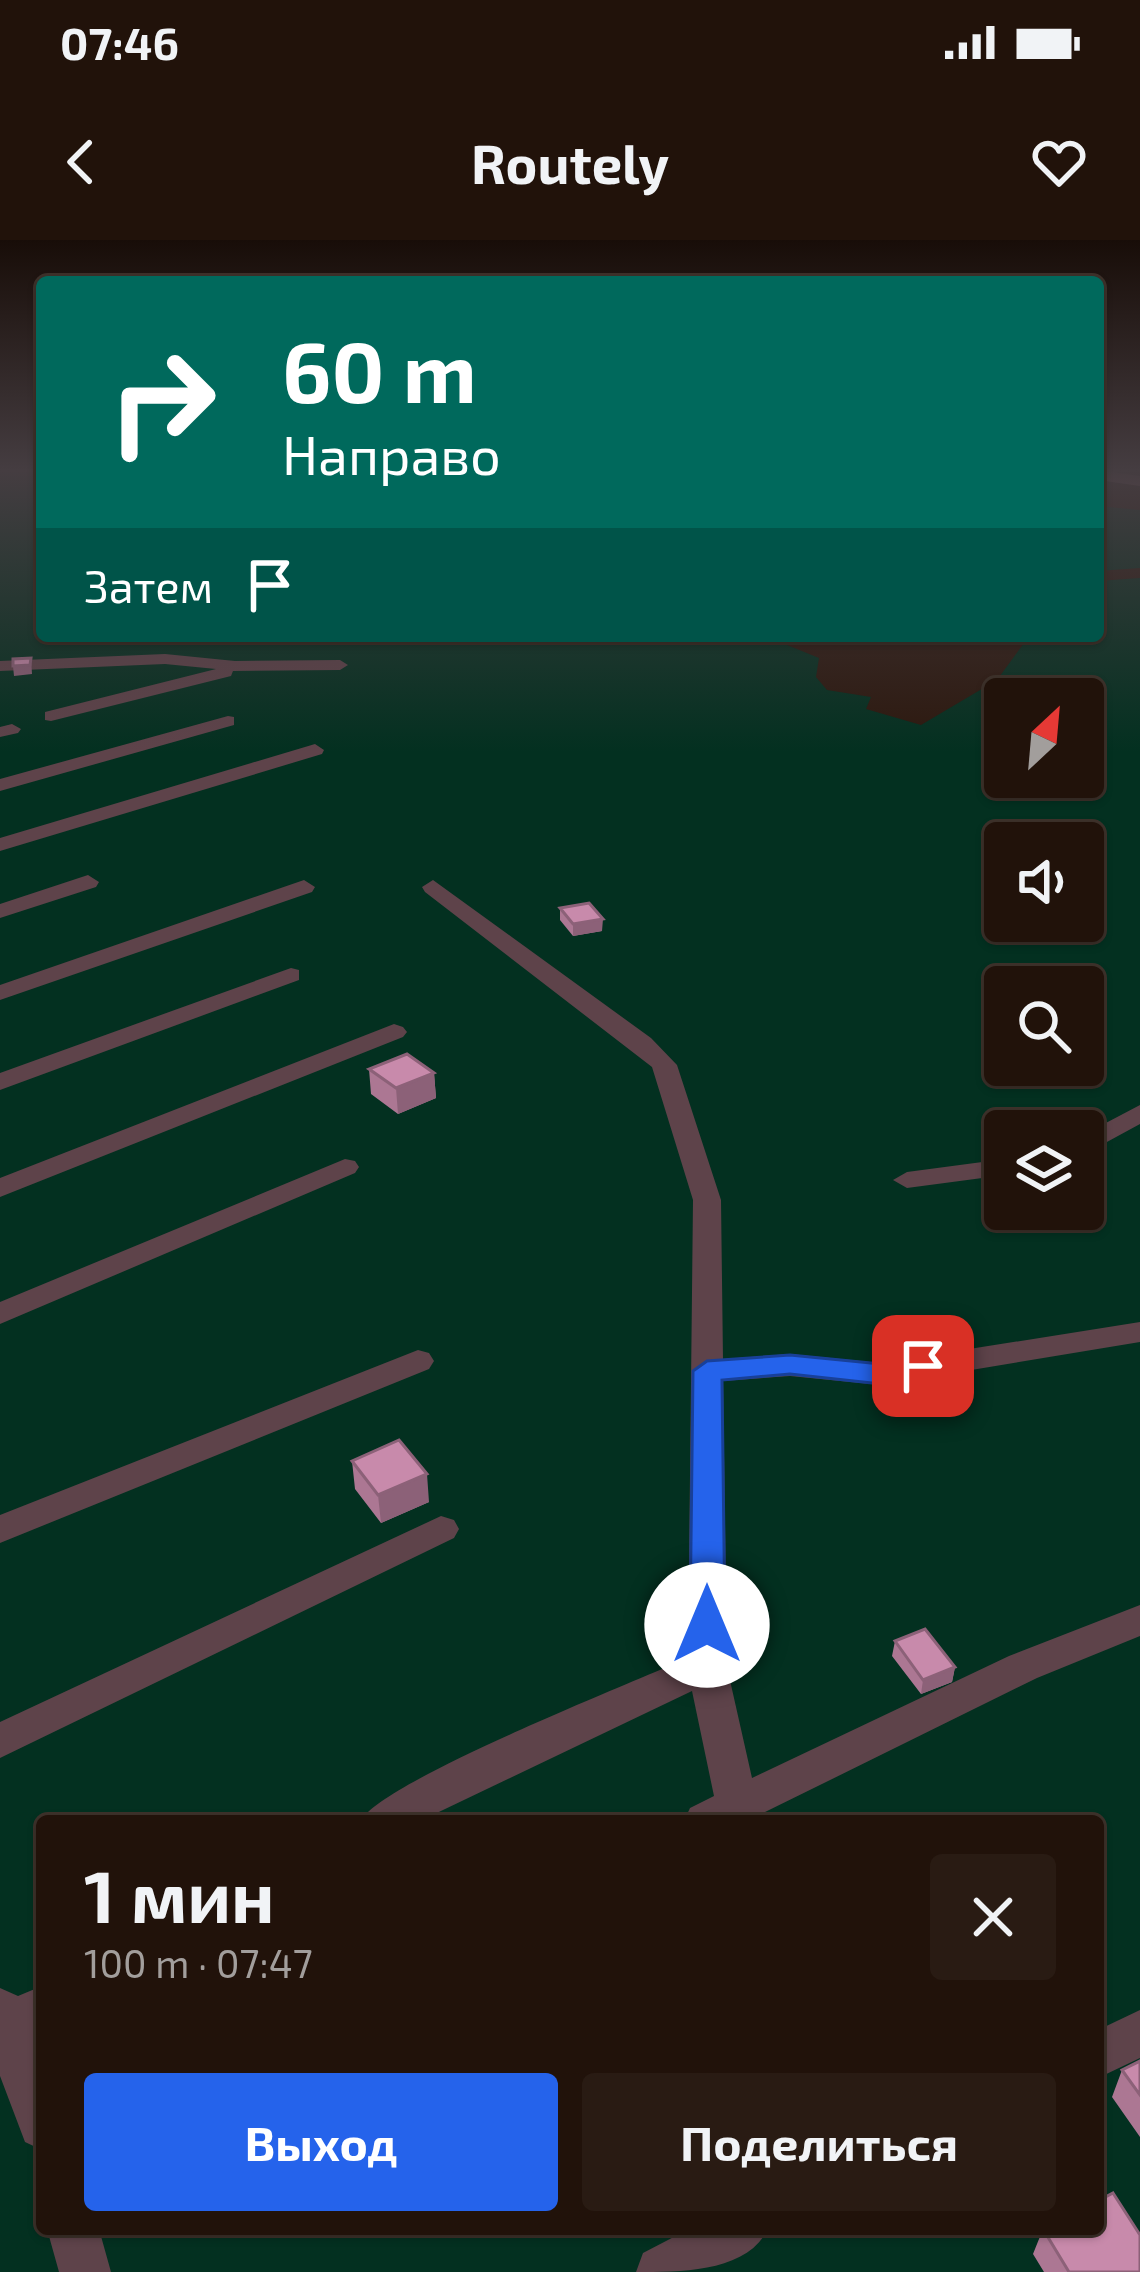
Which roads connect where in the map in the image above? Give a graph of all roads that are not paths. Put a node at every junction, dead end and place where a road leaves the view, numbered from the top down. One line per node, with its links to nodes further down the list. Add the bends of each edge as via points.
1 (340, 665): 3 (street)
2 (0, 666): 3 (street, via 189,659)
3 (235, 666): 4 (street)
4 (51, 716)
5 (228, 721): 7 (street)
6 (315, 749): 8 (street)
7 (0, 785)
8 (0, 844)
9 (88, 882): 12 (street)
10 (304, 887): 14 (street)
11 (433, 887): 26 (street, via 664,1064 707,1200)
12 (0, 911)
13 (291, 975): 16 (street)
14 (0, 992)
15 (394, 1032): 22 (street)
16 (0, 1082)
17 (1140, 1114): 18 (street)
18 (1104, 1135)
19 (345, 1166): 23 (street)
20 (984, 1170): 21 (street)
21 (907, 1180)
22 (0, 1188)
23 (0, 1314)
24 (1140, 1332): 26 (street, via 881,1374 790,1364)
25 (418, 1361): 28 (street)
26 (707, 1371): 30 (street)
27 (441, 1529): 31 (street)
28 (0, 1530)
29 (1140, 1620): 32 (street, via 1023,1667)
30 (707, 1667): 32 (street); 33 (street)
31 (0, 1741)
32 (721, 1813)
33 (393, 1815)
34 (16, 2015): 37 (street)
35 (1140, 2033): 36 (street)
36 (1104, 2052)
37 (36, 2100)
38 (75, 2235): 40 (street)
39 (731, 2235): 41 (street)
40 (85, 2272)
41 (662, 2272)

